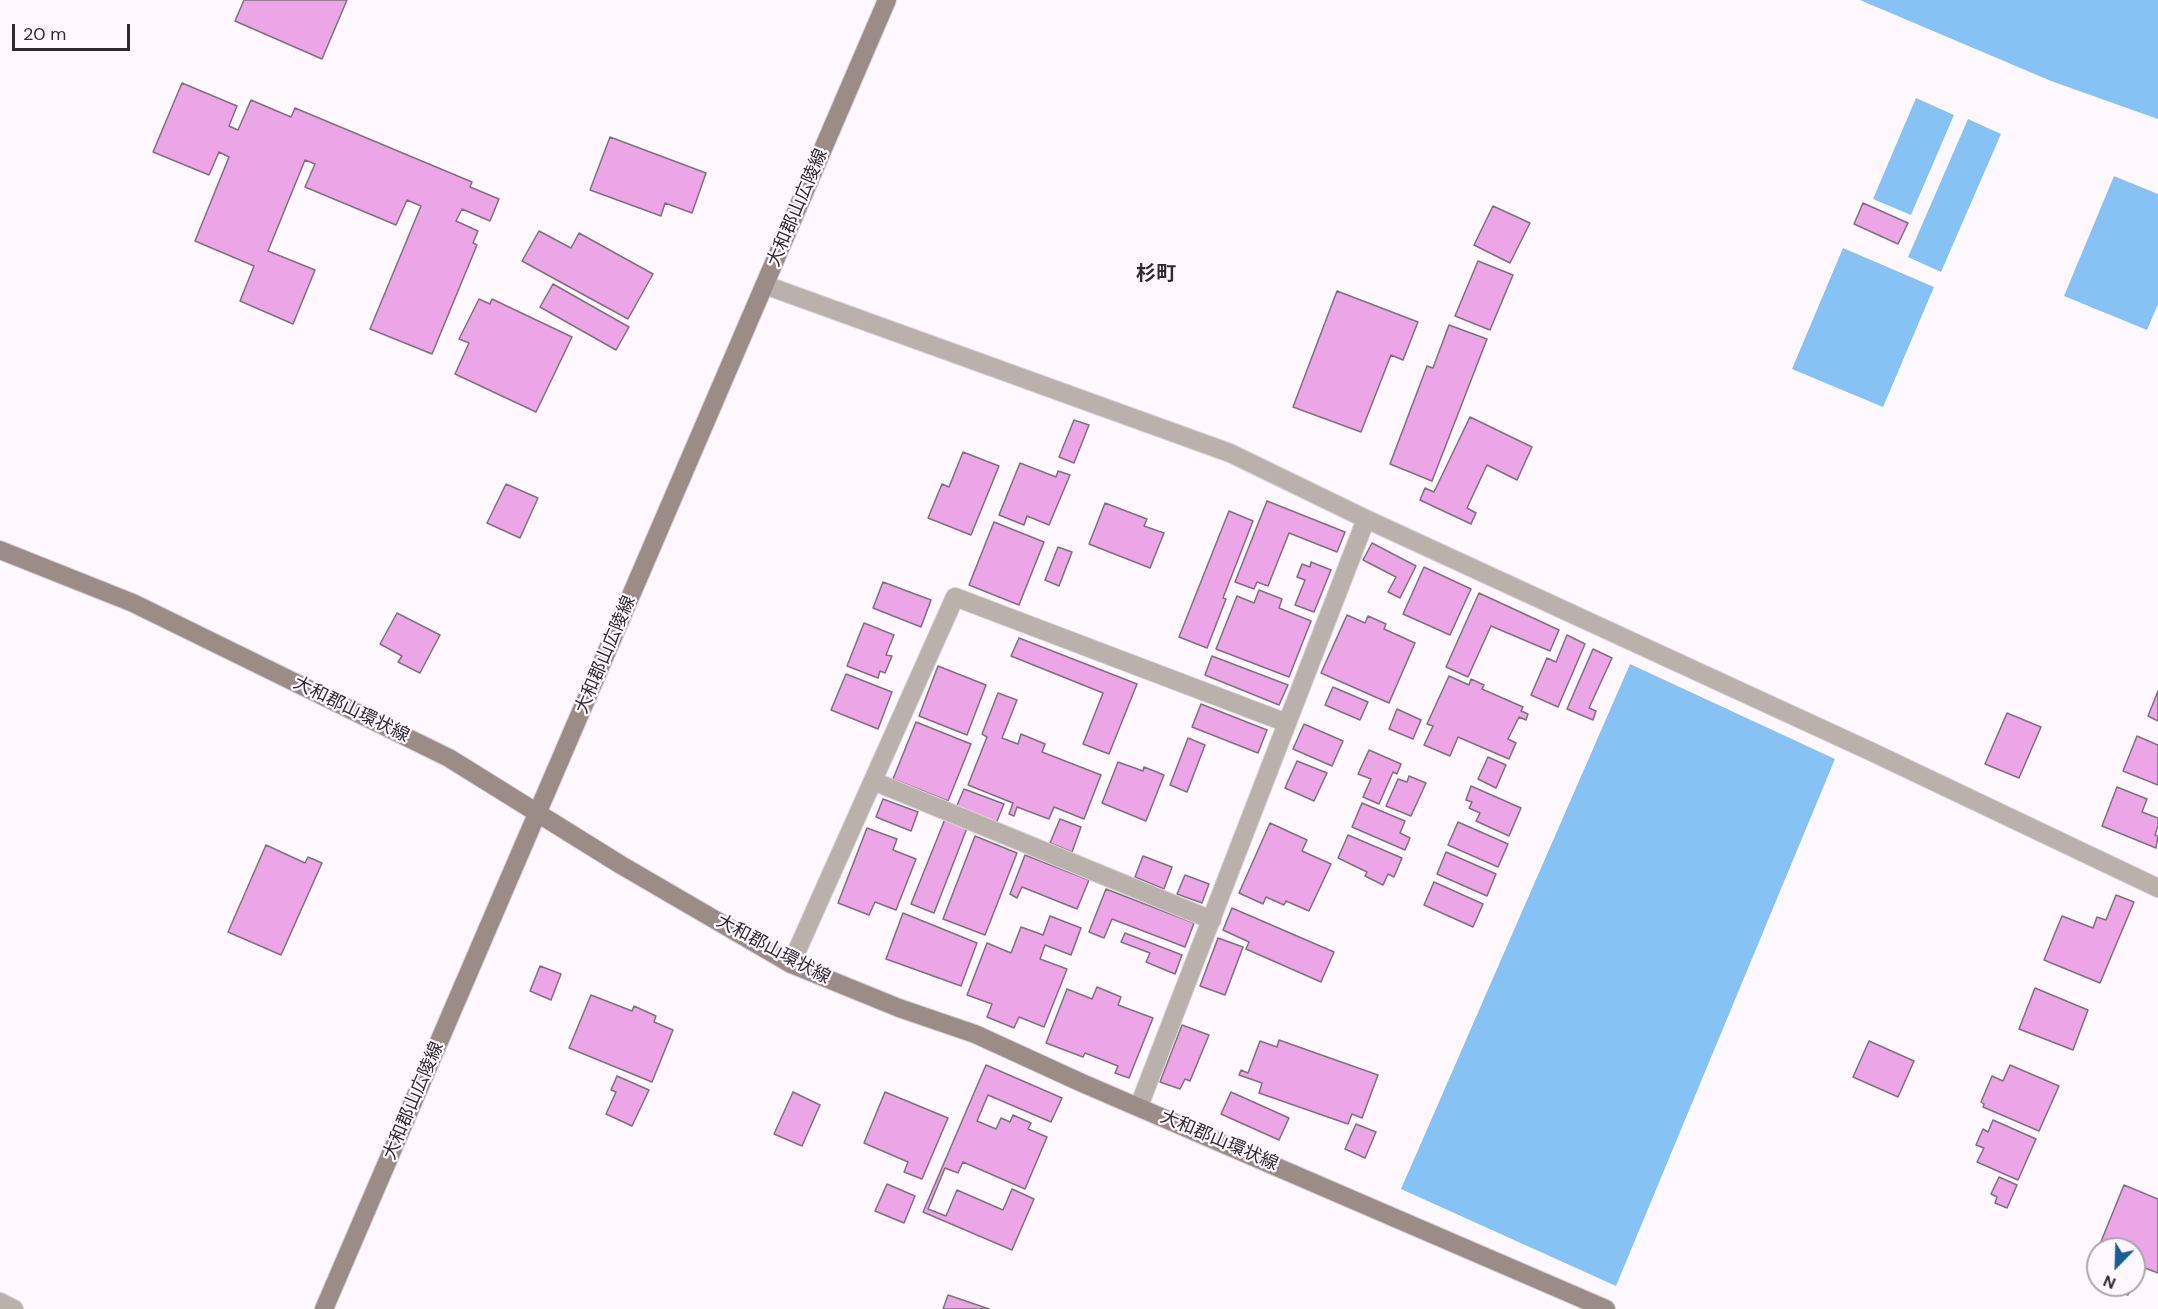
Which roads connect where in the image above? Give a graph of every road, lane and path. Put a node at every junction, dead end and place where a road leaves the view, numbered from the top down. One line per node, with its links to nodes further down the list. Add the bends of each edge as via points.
1 (887, 0): 2 (main road, 大和郡山広陵線)
2 (765, 285): 3 (street, via 1230,453); 7 (main road, 大和郡山広陵線)
3 (1366, 519): 5 (street); 8 (street)
4 (0, 550): 7 (main road, 大和郡山環状線, via 133,603 428,747)
5 (1287, 723): 6 (street, via 955,597); 9 (street)
6 (873, 781): 9 (street); 10 (street)
7 (538, 813): 10 (main road, 大和郡山環状線); 14 (main road, 大和郡山広陵線)
8 (2158, 888)
9 (1212, 920): 11 (street)
10 (791, 964): 11 (main road, 大和郡山環状線, via 975,1034)
11 (1139, 1106): 15 (main road, 大和郡山環状線)
12 (0, 1302): 13 (street)
13 (14, 1309)
14 (324, 1309)
15 (1606, 1309)

